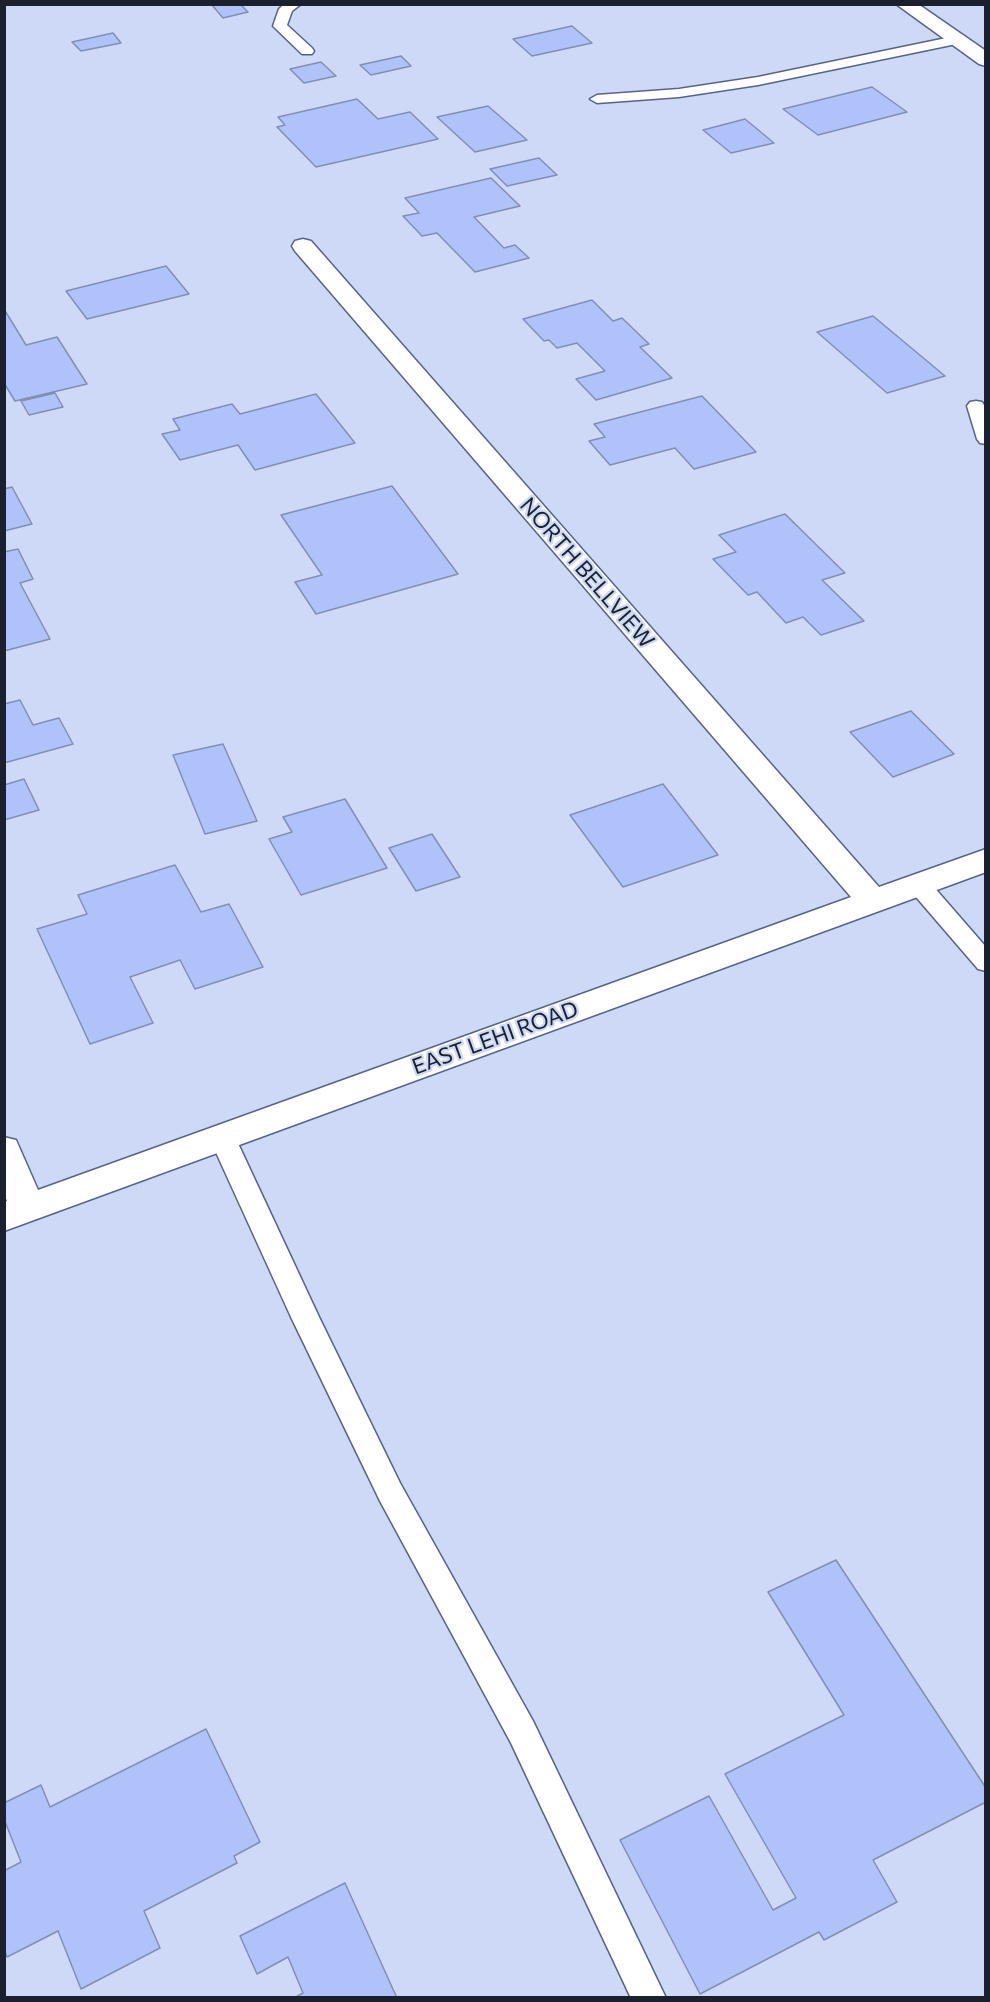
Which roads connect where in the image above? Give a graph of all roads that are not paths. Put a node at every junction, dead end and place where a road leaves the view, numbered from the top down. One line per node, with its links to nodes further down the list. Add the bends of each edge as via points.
1 (294, 4): 4 (lane, via 286,9 280,26)
2 (904, 4): 3 (street)
3 (956, 40): 5 (street); 6 (lane, via 758,81 679,93)
4 (307, 51)
5 (986, 60)
6 (597, 99)
7 (303, 246): 12 (street, NORTH BELLVIEW)
8 (976, 406): 9 (lane)
9 (986, 439)
10 (986, 860): 11 (street, EAST LEHI ROAD)
11 (918, 885): 12 (street, EAST LEHI ROAD); 13 (lane)
12 (872, 900): 14 (street, EAST LEHI ROAD)
13 (986, 963)
14 (222, 1137): 16 (street, EAST LEHI ROAD); 17 (lane, via 390,1492 522,1732)
15 (4, 1150): 16 (street)
16 (16, 1213)
17 (649, 1998)

